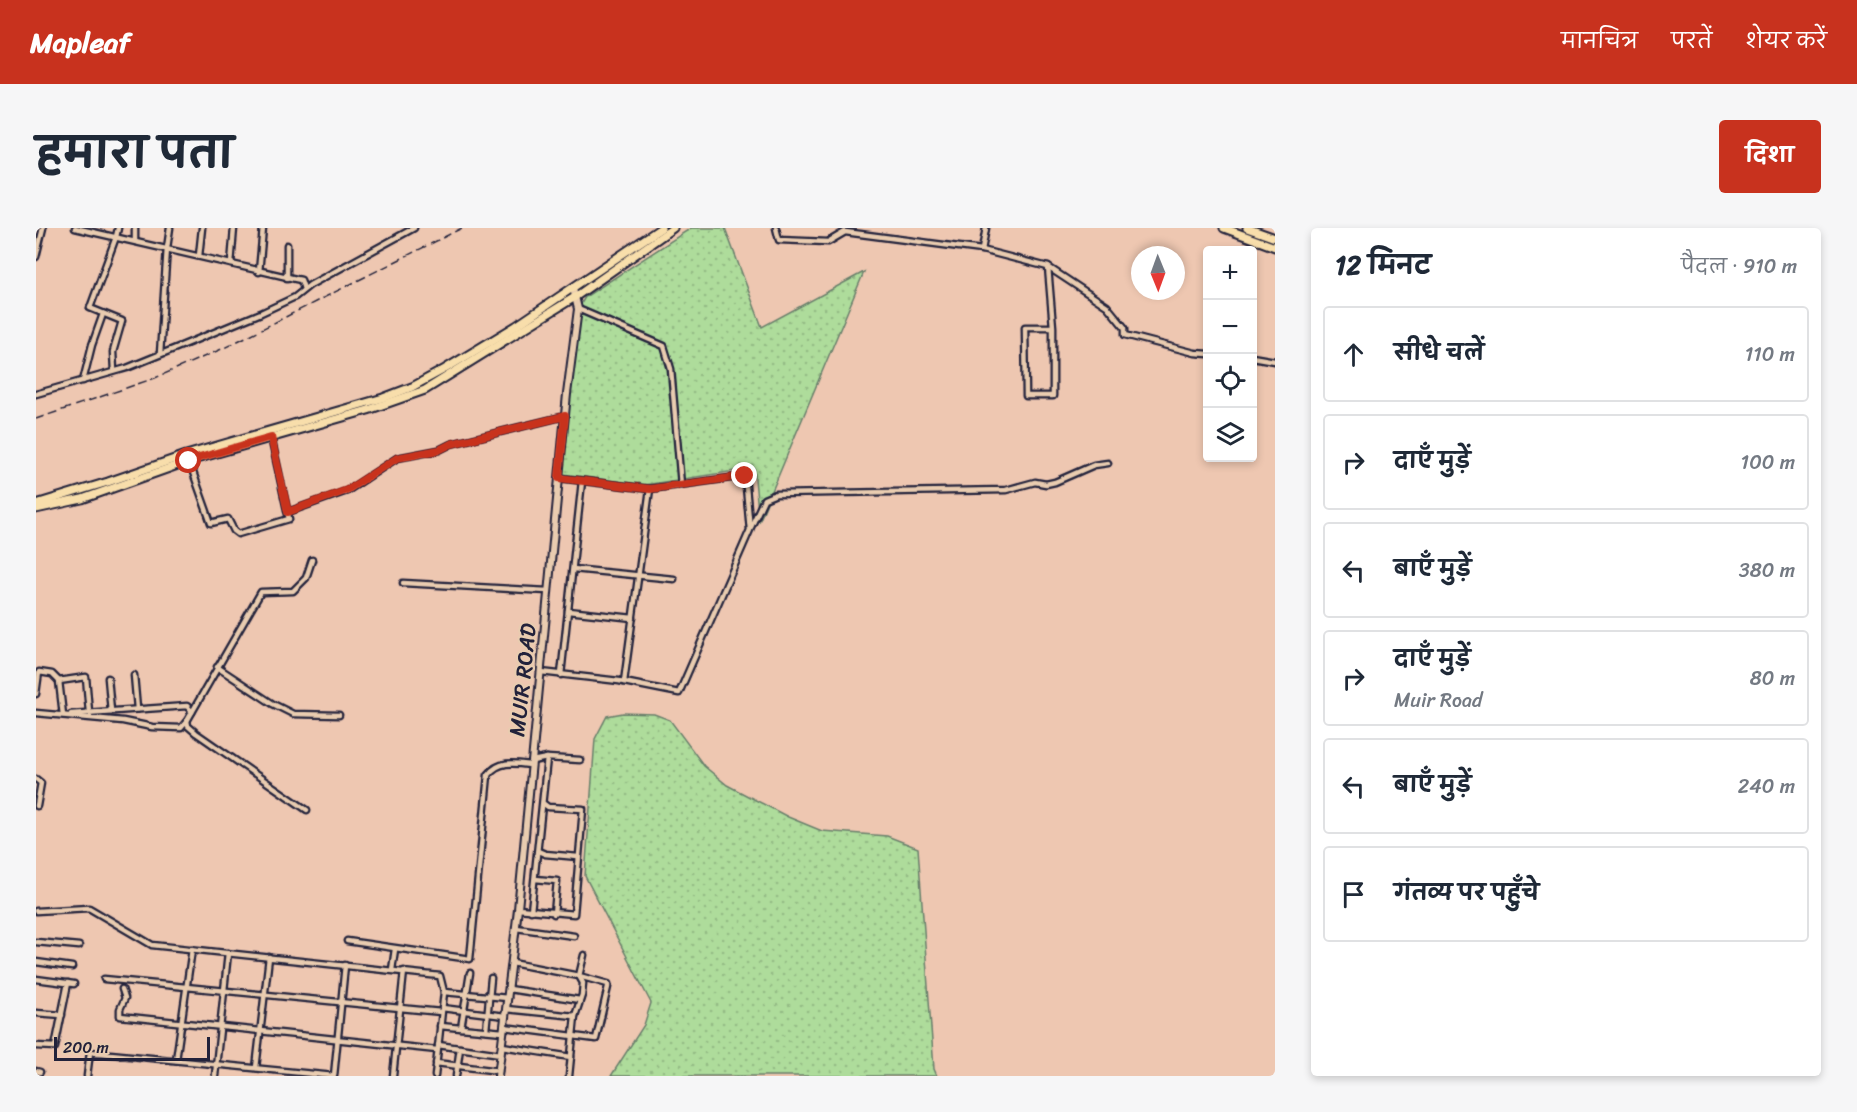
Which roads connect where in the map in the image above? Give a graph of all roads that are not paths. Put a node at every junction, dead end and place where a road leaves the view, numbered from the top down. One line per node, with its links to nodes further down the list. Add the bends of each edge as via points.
1 (43, 228): 25 (street)
2 (75, 228): 16 (street)
3 (118, 228): 17 (street)
4 (135, 228): 19 (street)
5 (170, 228): 22 (street)
6 (202, 228): 24 (street)
7 (234, 228): 26 (street)
8 (263, 228): 28 (street)
9 (414, 228): 31 (street)
10 (661, 228): 30 (main road)
11 (673, 228): 32 (main road)
12 (776, 228): 23 (street, via 779,240 828,242 845,232)
13 (986, 228): 23 (street)
14 (1224, 228): 21 (main road)
15 (1247, 228): 18 (main road)
16 (87, 229): 17 (street)
17 (116, 237): 19 (street); 34 (street, via 90,308)
18 (1273, 237)
19 (135, 241): 22 (street)
20 (287, 245): 29 (street)
21 (1275, 247)
22 (167, 248): 24 (street); 36 (street)
23 (982, 250): 27 (street)
24 (199, 256): 26 (street)
25 (36, 257)
26 (231, 264): 28 (street)
27 (1048, 267): 35 (street); 37 (street, via 1107,306 1125,328 1125,335)
28 (259, 272): 29 (street)
29 (287, 278): 31 (street, via 301,280)
30 (573, 288): 32 (main road, MUIR ROAD); 51 (main road, via 412,387)
31 (304, 289): 36 (street, via 261,314)
32 (575, 297): 33 (main road, MUIR ROAD); 44 (main road, via 425,390)
33 (578, 309): 43 (main road, MUIR ROAD); 49 (street, via 664,346 671,369)
34 (103, 314): 40 (street, via 122,321 113,352); 41 (street)
35 (1053, 327): 35 (street, via 1053,396 1026,396 1025,327)
36 (160, 354): 40 (street)
37 (1203, 354)
38 (1257, 358): 39 (street)
39 (1275, 361)
40 (114, 371): 41 (street)
41 (83, 381): 42 (street)
42 (36, 394)
43 (565, 416): 47 (main road, MUIR ROAD); 53 (street, via 397,458 347,490)
44 (271, 437): 45 (main road); 53 (street)
45 (189, 461): 52 (main road, via 82,499); 53 (street, via 211,523 228,519 238,534 289,519)
46 (1108, 463): 54 (street, via 1055,482 1035,482 1006,490 776,495 764,499)
47 (559, 478): 48 (street); 60 (main road, MUIR ROAD)
48 (582, 481): 50 (street); 56 (street)
49 (681, 485): 50 (street); 54 (street, via 745,476)
50 (650, 489): 57 (street)
51 (36, 504)
52 (36, 509)
53 (288, 512)
54 (750, 530): 69 (street, via 679,693)
55 (312, 560): 63 (street, via 306,578 293,591 261,591)
56 (573, 569): 57 (street); 61 (street)
57 (638, 575): 58 (street); 62 (street)
58 (674, 579)
59 (403, 583): 60 (street)
60 (548, 591): 64 (main road, MUIR ROAD)
61 (568, 611): 62 (street); 66 (street)
62 (633, 618): 69 (street)
63 (217, 667): 74 (street); 76 (street, via 293,714)
64 (540, 672): 66 (street); 81 (main road, MUIR ROAD)
65 (134, 675): 71 (street)
66 (561, 675): 69 (street)
67 (108, 678): 72 (street)
68 (59, 681): 70 (street, via 52,674 39,672); 73 (street, via 86,678); 77 (street)
69 (624, 682)
70 (36, 694)
71 (137, 709): 72 (street); 74 (street, via 187,706)
72 (111, 711): 73 (street)
73 (89, 712): 77 (street)
74 (192, 712): 78 (street)
75 (36, 713): 77 (street)
76 (339, 715)
77 (62, 716): 78 (street, via 152,727 181,728)
78 (187, 721): 85 (street, via 196,733)
79 (547, 758): 80 (street); 81 (street); 83 (street)
80 (580, 760)
81 (532, 763): 89 (main road, MUIR ROAD); 99 (street, via 509,763 488,775 470,959)
82 (36, 779): 84 (street, via 41,783)
83 (544, 804): 86 (street); 87 (street, via 583,809)
84 (37, 807)
85 (307, 810)
86 (538, 851): 87 (street); 88 (street)
87 (578, 857): 92 (street, via 574,914)
88 (535, 879): 91 (street); 92 (street, via 557,881)
89 (518, 909): 91 (street); 93 (main road, MUIR ROAD)
90 (36, 911): 98 (street, via 89,908 152,945)
91 (531, 911): 92 (street)
92 (554, 914)
93 (516, 928): 94 (street); 104 (main road, MUIR ROAD)
94 (574, 936)
95 (347, 941): 99 (street)
96 (36, 942): 97 (street)
97 (79, 946)
98 (192, 949): 100 (street); 114 (street)
99 (395, 949): 107 (street)
100 (228, 953): 102 (street); 117 (street)
101 (584, 955): 110 (street)
102 (269, 957): 105 (street); 119 (street)
103 (36, 962): 106 (street)
104 (512, 963): 110 (street); 115 (main road, MUIR ROAD)
105 (345, 965): 107 (street); 124 (street)
106 (72, 967)
107 (392, 970): 108 (street)
108 (404, 971): 118 (street, via 440,976); 125 (street)
109 (470, 973): 120 (street)
110 (579, 976): 123 (street, via 583,983); 140 (street, via 609,987 598,1038)
111 (491, 978): 121 (street)
112 (36, 979): 131 (street, via 71,984)
113 (105, 979): 114 (street)
114 (188, 987): 117 (street); 133 (street)
115 (509, 988): 122 (main road, MUIR ROAD); 123 (street)
116 (122, 989): 133 (street, via 125,998 120,1016)
117 (224, 990): 119 (street); 135 (street)
118 (444, 992): 120 (street); 126 (street)
119 (264, 994): 124 (street); 138 (street)
120 (465, 994): 121 (street); 127 (street)
121 (489, 996): 122 (street); 130 (street)
122 (508, 998): 129 (main road, MUIR ROAD)
123 (580, 1000): 132 (street)
124 (341, 1002): 125 (street); 141 (street)
125 (400, 1008): 126 (street); 143 (street)
126 (442, 1010): 127 (street); 134 (street)
127 (464, 1011): 130 (street); 136 (street)
128 (36, 1012): 131 (street)
129 (506, 1012): 130 (street); 132 (street); 137 (main road, MUIR ROAD)
130 (488, 1014): 139 (street)
131 (62, 1015): 142 (street, via 55,1047)
132 (575, 1017): 140 (street)
133 (182, 1022): 135 (street); 149 (street)
134 (440, 1026): 136 (street); 145 (street)
135 (221, 1027): 138 (street); 151 (street)
136 (461, 1028): 139 (street)
137 (503, 1029): 139 (street); 140 (street); 144 (main road, MUIR ROAD)
138 (261, 1030): 141 (street); 153 (street)
139 (486, 1030)
140 (573, 1037): 148 (street)
141 (338, 1039): 143 (street); 153 (street, via 334,1076)
142 (36, 1046)
143 (396, 1046): 145 (street); 157 (street)
144 (502, 1046): 147 (main road, MUIR ROAD); 148 (street)
145 (438, 1048): 146 (street); 150 (street)
146 (460, 1048): 147 (street); 152 (street)
147 (501, 1054): 154 (main road, MUIR ROAD)
148 (571, 1057): 160 (street)
149 (176, 1060): 151 (street); 155 (street, via 90,1052)
150 (436, 1063): 152 (street); 158 (street)
151 (216, 1065): 153 (street); 156 (street)
152 (458, 1065): 154 (street); 159 (street)
153 (256, 1068)
154 (499, 1073)
155 (87, 1076)
156 (215, 1076)
157 (393, 1076)
158 (435, 1076)
159 (456, 1076)
160 (568, 1076)

